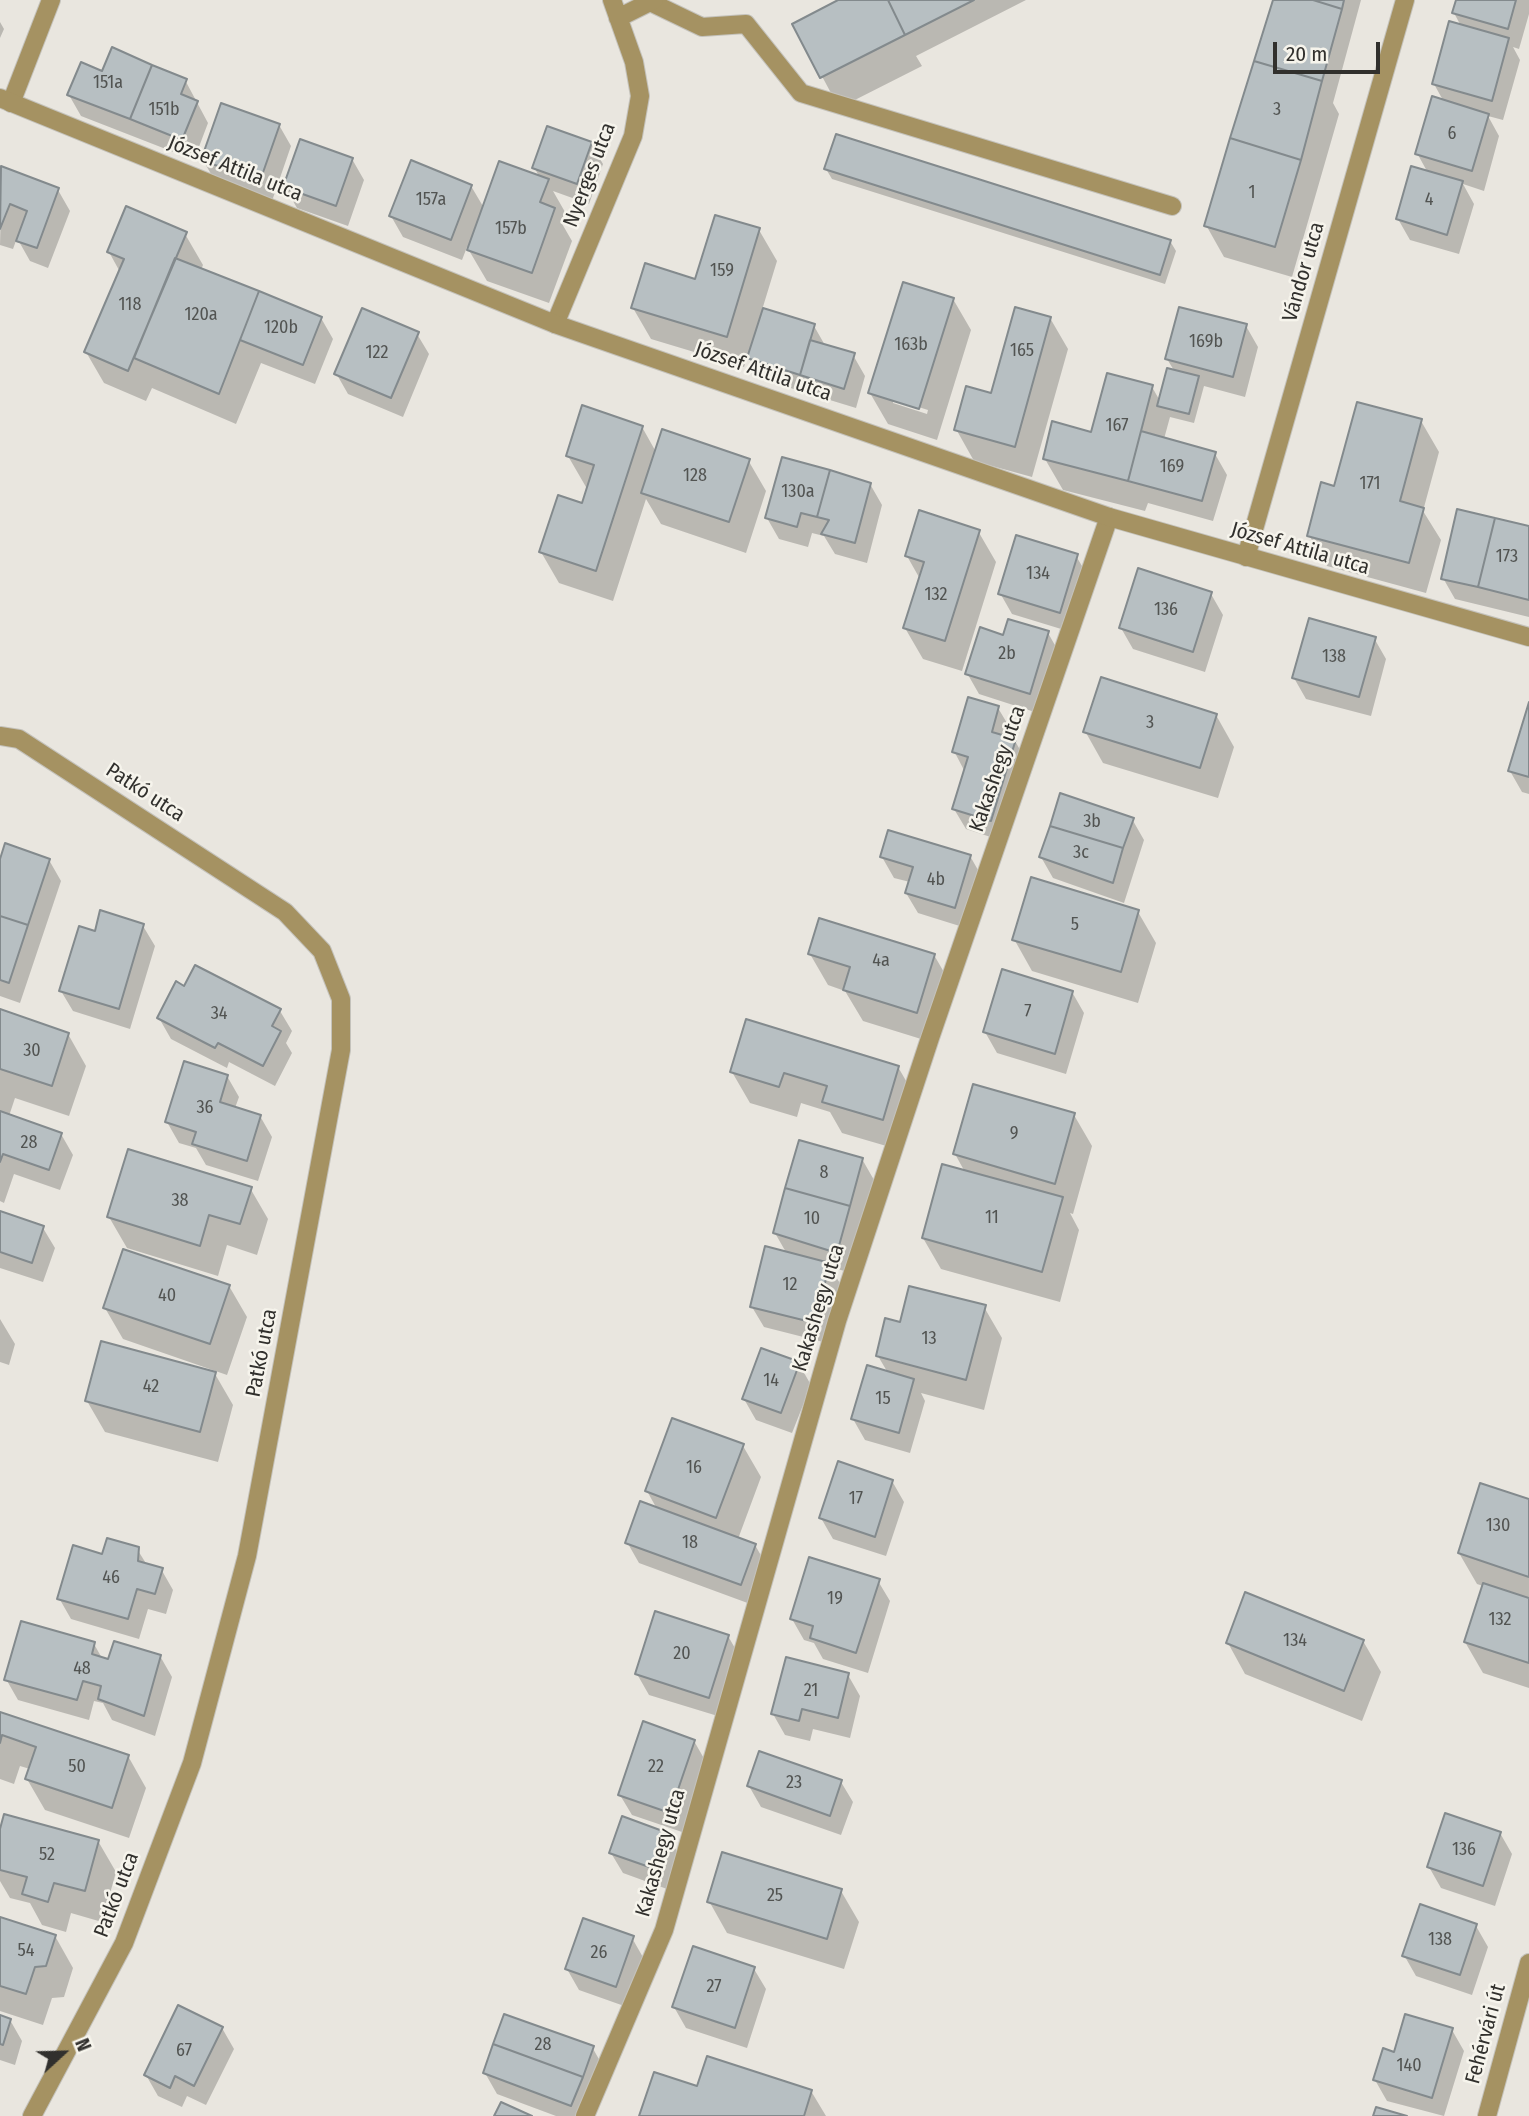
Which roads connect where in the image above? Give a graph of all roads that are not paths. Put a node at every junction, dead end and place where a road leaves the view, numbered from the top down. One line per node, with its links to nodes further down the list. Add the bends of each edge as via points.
1 (51, 0): 6 (street)
2 (612, 0): 5 (street, Nyerges utca)
3 (1405, 0): 10 (street, Vándor utca)
4 (652, 1): 5 (street); 7 (street, via 702,27 746,24 801,93)
5 (618, 19): 8 (street, Nyerges utca, via 634,62 640,96 633,136)
6 (5, 100): 8 (street, József Attila utca)
7 (1172, 206)
8 (555, 324): 9 (street, József Attila utca)
9 (1109, 517): 10 (street, József Attila utca); 15 (street, Kakashegy utca, via 837,1321 663,1930)
10 (1246, 557): 11 (street, József Attila utca)
11 (1529, 637)
12 (0, 736): 14 (street, Patkó utca, via 19,739 285,912 323,951 341,999 341,1050 247,1556 192,1763 124,1943)
13 (1529, 1963): 16 (street, Fehérvári út)
14 (32, 2116)
15 (585, 2116)
16 (1488, 2116)

